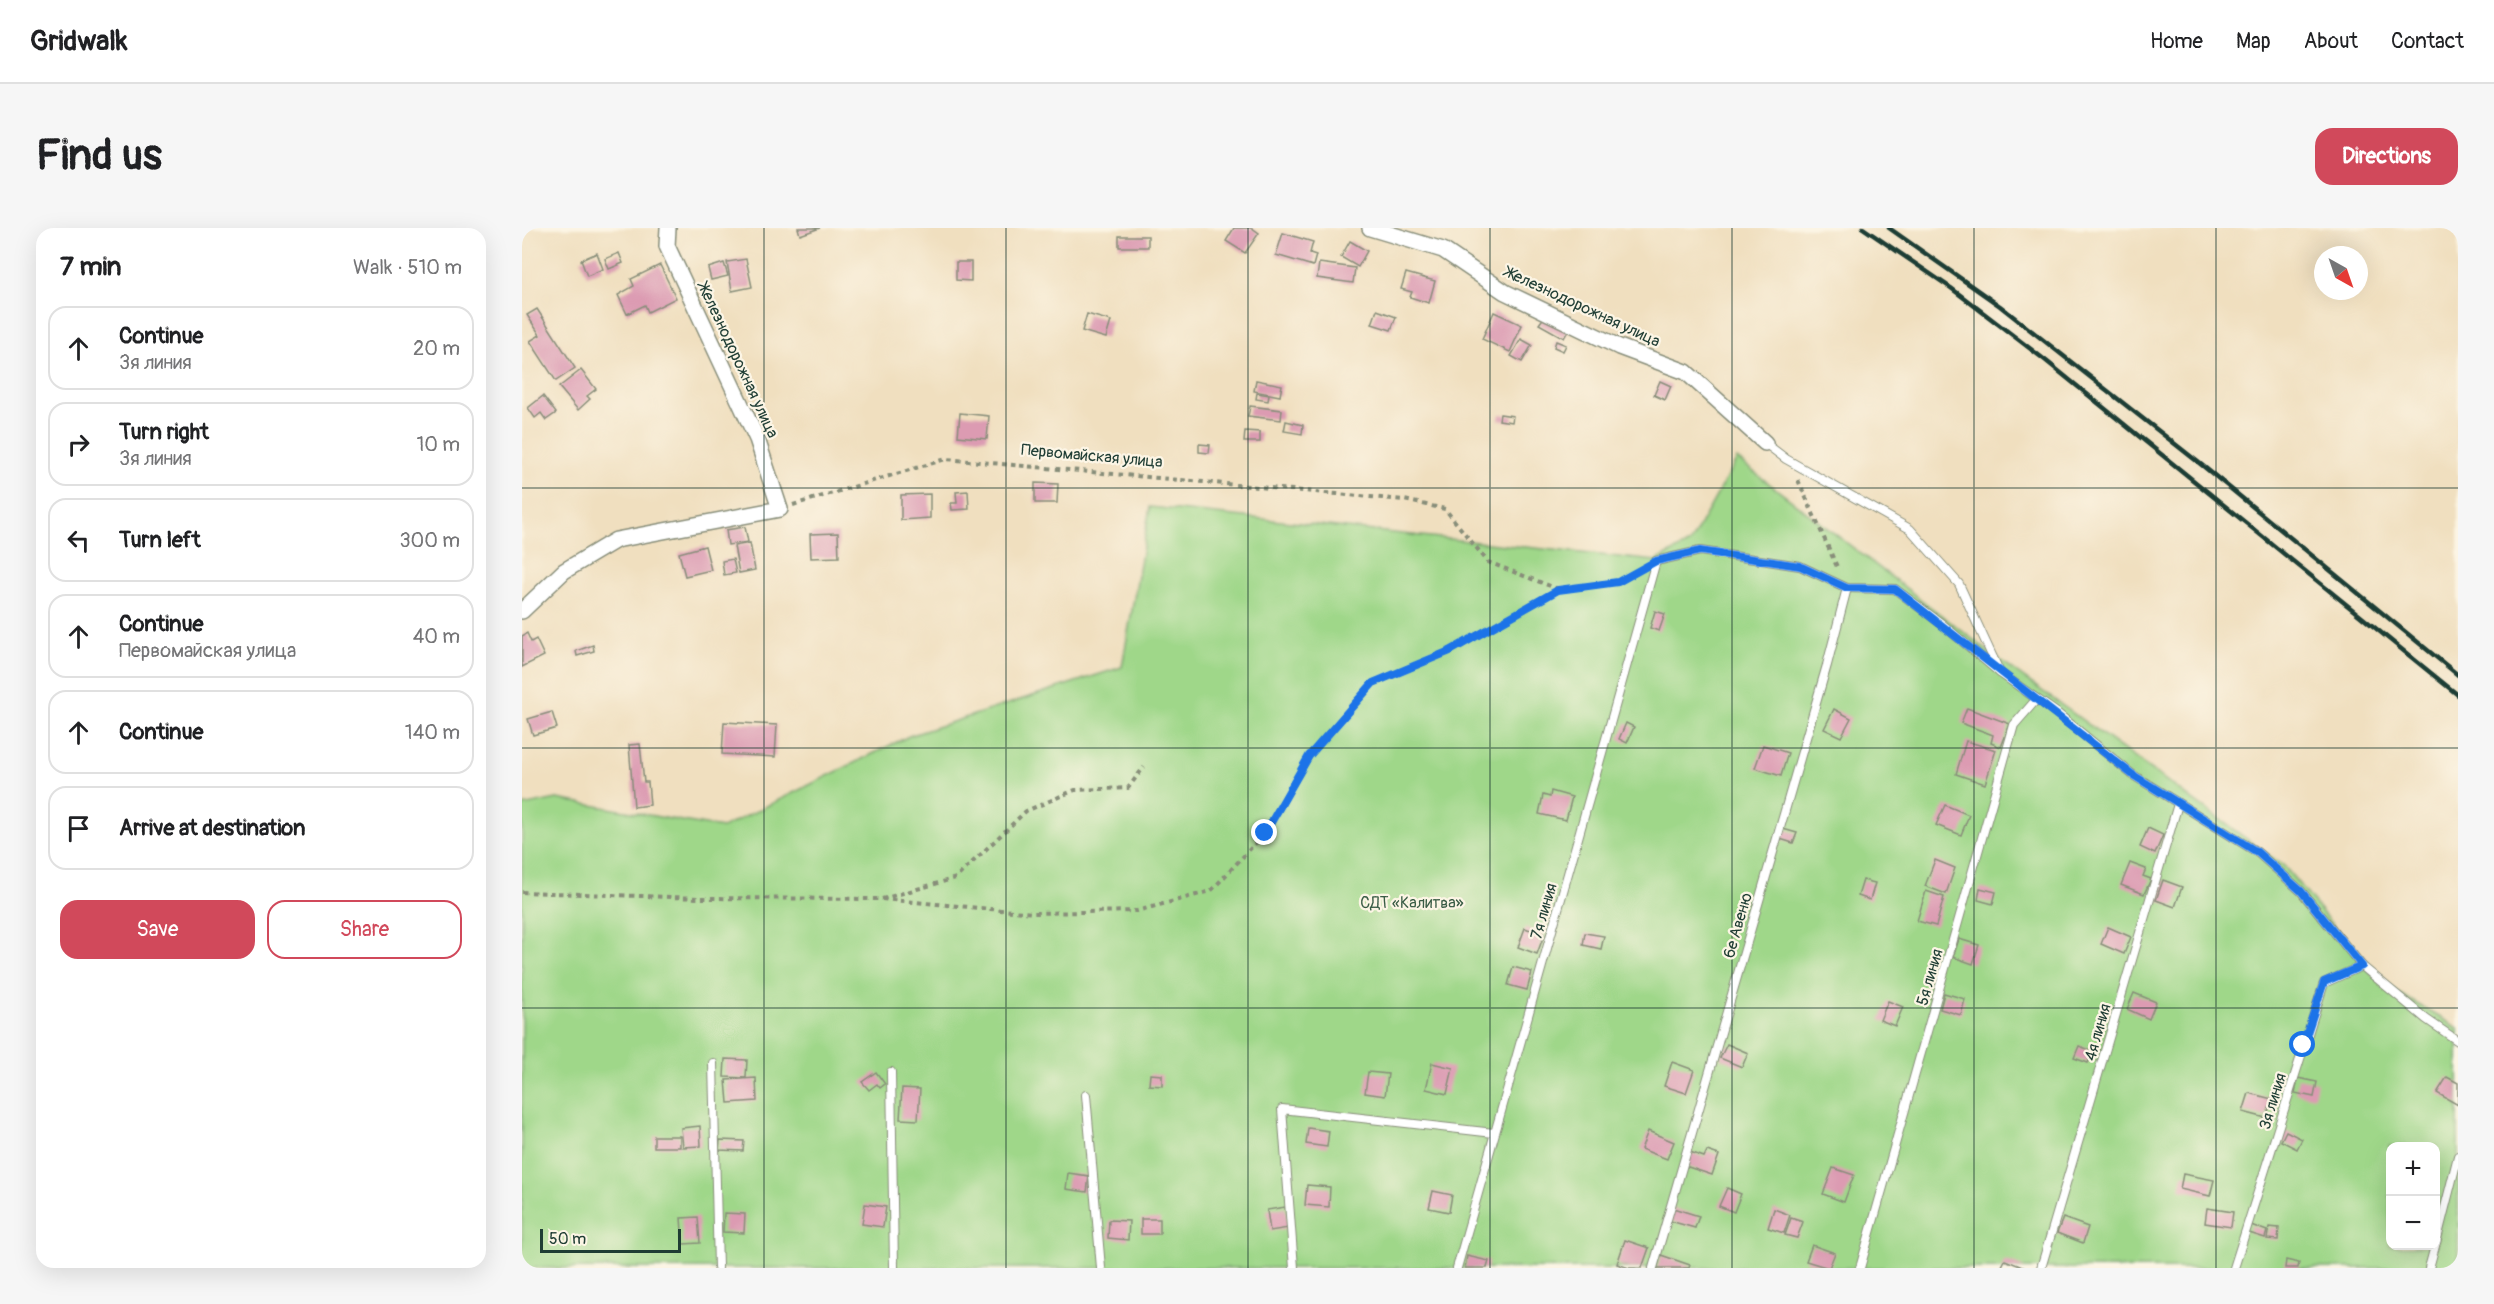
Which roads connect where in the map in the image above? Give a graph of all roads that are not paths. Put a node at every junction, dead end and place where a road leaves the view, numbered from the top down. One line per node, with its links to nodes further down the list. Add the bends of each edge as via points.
1 (668, 228): 5 (street, Железнодорожная улица, via 667,246 757,438 780,509 616,540 564,571)
2 (1370, 228): 3 (street, Железнодорожная улица, via 1443,250 1505,292 1618,347 1686,372)
3 (1765, 443): 6 (lane, via 1910,529 1959,584)
4 (1847, 588): 6 (lane, via 1895,589); 14 (lane, 7я линия, via 1800,566 1700,551 1656,561); 23 (lane, 6е Авеню)
5 (522, 611)
6 (2000, 673): 7 (lane)
7 (2035, 700): 8 (lane, via 2133,775); 24 (lane, 5я линия, via 2014,725)
8 (2178, 804): 9 (lane, via 2257,852 2301,891); 25 (lane, 4я линия)
9 (2362, 966): 10 (lane); 26 (lane, 3я линия, via 2324,982)
10 (2458, 1041)
11 (713, 1063): 18 (lane)
12 (891, 1072): 19 (lane)
13 (1086, 1095): 20 (lane)
14 (1494, 1133): 21 (lane, via 1282,1109); 22 (lane, 7я линия)
15 (2458, 1156): 16 (lane)
16 (2440, 1225)
17 (2434, 1250): 27 (lane)
18 (718, 1268)
19 (894, 1268)
20 (1101, 1268)
21 (1294, 1268)
22 (1457, 1268)
23 (1653, 1268)
24 (1860, 1268)
25 (2041, 1268)
26 (2234, 1268)
27 (2429, 1268)

